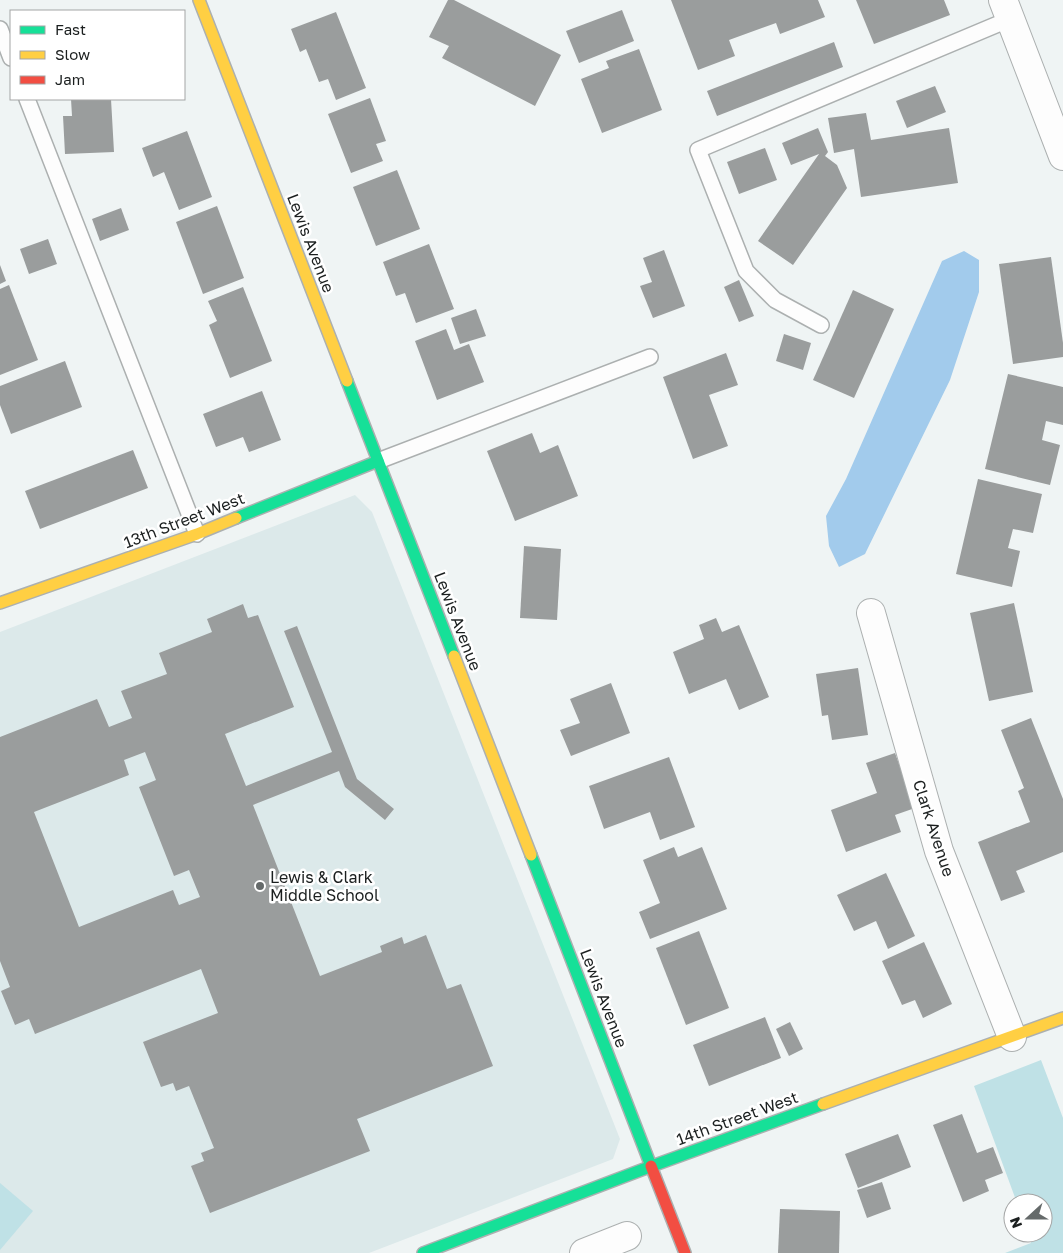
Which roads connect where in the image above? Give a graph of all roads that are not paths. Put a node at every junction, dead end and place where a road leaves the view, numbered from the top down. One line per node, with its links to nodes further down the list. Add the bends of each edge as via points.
1 (199, 0): 9 (street, Lewis Avenue)
2 (1007, 9): 6 (street); 7 (lane, via 698,150 746,271 775,300)
3 (0, 29): 4 (lane)
4 (10, 55)
5 (27, 100): 10 (lane)
6 (1063, 156)
7 (821, 325)
8 (650, 357): 9 (lane)
9 (378, 461): 10 (street, 13th Street West); 15 (street, Lewis Avenue)
10 (196, 534): 11 (street, 13th Street West)
11 (0, 603)
12 (871, 613): 14 (street, Clark Avenue, via 939,851)
13 (1063, 1018): 14 (street, 14th Street West)
14 (1012, 1037): 15 (street, 14th Street West)
15 (652, 1166): 17 (street, 14th Street West); 19 (street, Lewis Avenue)
16 (627, 1236): 18 (street)
17 (423, 1253)
18 (584, 1253)
19 (686, 1253)

